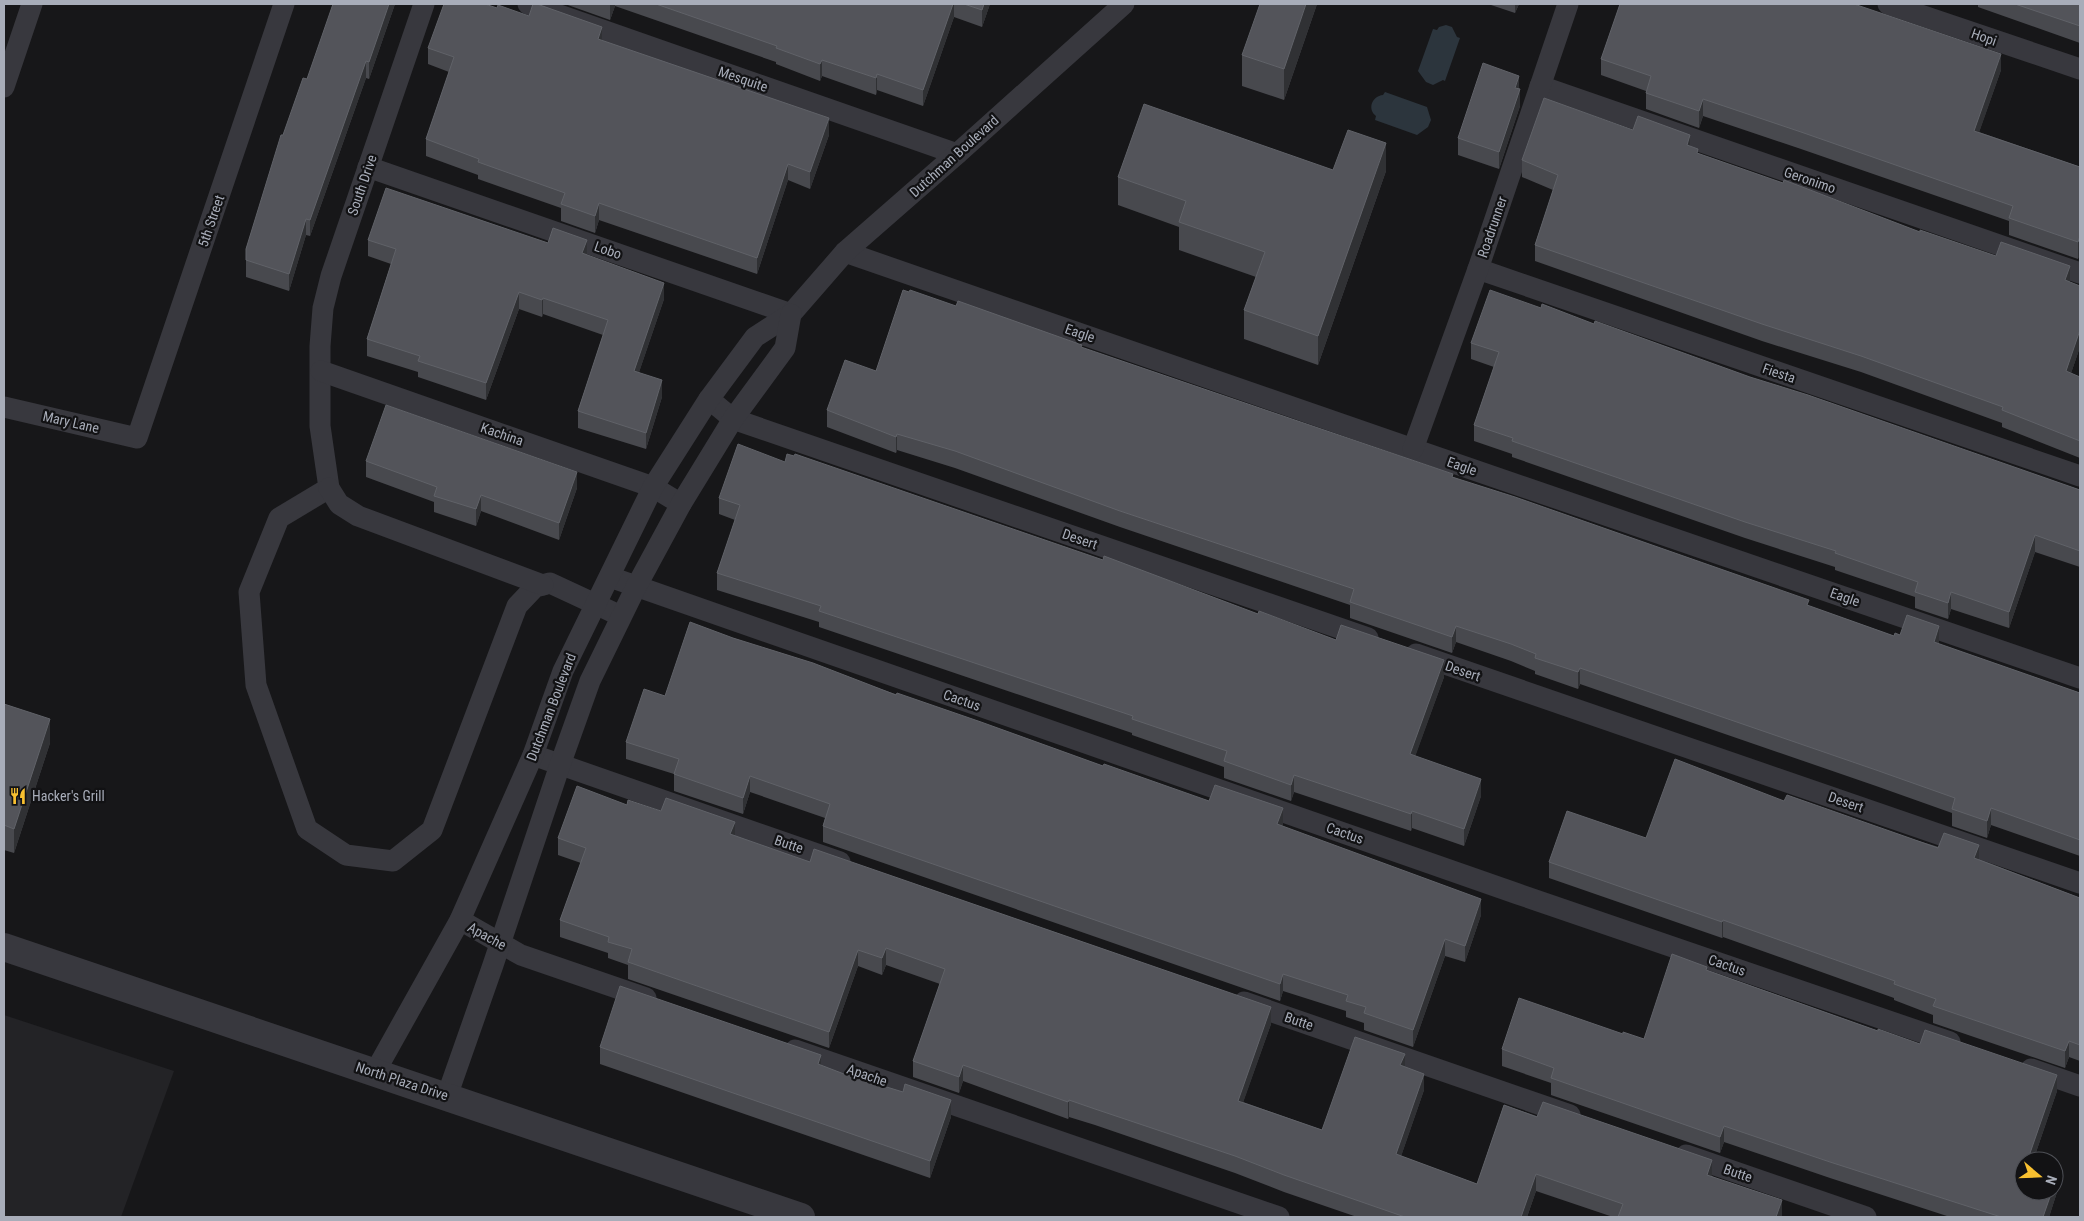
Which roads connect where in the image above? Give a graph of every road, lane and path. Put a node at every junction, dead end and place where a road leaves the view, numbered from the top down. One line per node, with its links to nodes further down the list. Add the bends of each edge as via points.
1 (32, 4): 10 (lane)
2 (284, 4): 21 (lane, 5th Street)
3 (424, 4): 12 (lane, South Drive)
4 (528, 4): 11 (lane, Mesquite)
5 (1124, 4): 11 (lane, Dutchman Boulevard)
6 (1568, 4): 9 (lane, Roadrunner)
7 (1888, 4): 8 (lane, Hopi)
8 (2080, 69)
9 (1540, 86): 14 (lane, Roadrunner); 15 (lane, Geronimo)
10 (4, 87)
11 (957, 154): 13 (lane, Dutchman Boulevard)
12 (368, 167): 16 (lane, Lobo); 17 (lane, South Drive, via 323,308)
13 (845, 252): 16 (lane, Dutchman Boulevard); 22 (lane, Eagle)
14 (1478, 269): 22 (lane, Roadrunner); 23 (lane, Fiesta)
15 (2080, 273)
16 (791, 314): 18 (lane, Dutchman Boulevard, via 755,337); 20 (lane, Dutchman Boulevard, via 785,348)
17 (320, 371): 24 (lane, Kachina); 25 (lane, South Drive, via 320,426)
18 (709, 399): 20 (lane, Desert); 24 (lane, Dutchman Boulevard)
19 (4, 406): 21 (lane, Mary Lane)
20 (733, 419): 26 (lane, Dutchman Boulevard); 36 (lane, Desert)
21 (137, 438)
22 (1413, 449): 32 (lane, Eagle)
23 (2080, 476)
24 (653, 487): 26 (lane, Kachina); 27 (lane, Dutchman Boulevard)
25 (329, 488): 28 (lane, via 339,504 358,516); 28 (lane, via 279,518 249,592 256,684 307,829 346,855 393,861 432,830 517,606 535,587)
26 (681, 504): 29 (lane, Dutchman Boulevard)
27 (610, 577): 29 (lane, Cactus); 30 (lane, Dutchman Boulevard)
28 (543, 585): 30 (lane, via 550,583)
29 (636, 587): 31 (lane, Dutchman Boulevard); 43 (lane, Cactus)
30 (596, 604): 31 (lane); 33 (lane, Dutchman Boulevard, via 563,671)
31 (622, 616): 34 (lane, Dutchman Boulevard, via 590,681)
32 (2080, 678)
33 (533, 755): 34 (lane, Butte); 37 (lane, Dutchman Boulevard)
34 (560, 765): 35 (lane, Butte); 38 (lane, Dutchman Boulevard)
35 (861, 869)
36 (2080, 882)
37 (460, 920): 38 (lane, Apache); 45 (lane, Dutchman Boulevard)
38 (501, 943): 41 (lane, Apache, via 521,955); 47 (lane, Dutchman Boulevard)
39 (4, 947): 45 (street, North Plaza Drive)
40 (1228, 996): 48 (lane, Butte)
41 (661, 1003)
42 (774, 1042): 51 (lane, Apache)
43 (1968, 1048)
44 (2015, 1064): 46 (lane)
45 (375, 1072): 47 (street, North Plaza Drive)
46 (2080, 1086)
47 (447, 1096): 50 (street, North Plaza Drive)
48 (1585, 1120)
49 (1669, 1149): 52 (lane, Butte)
50 (800, 1217)
51 (1279, 1217)
52 (1866, 1217)

